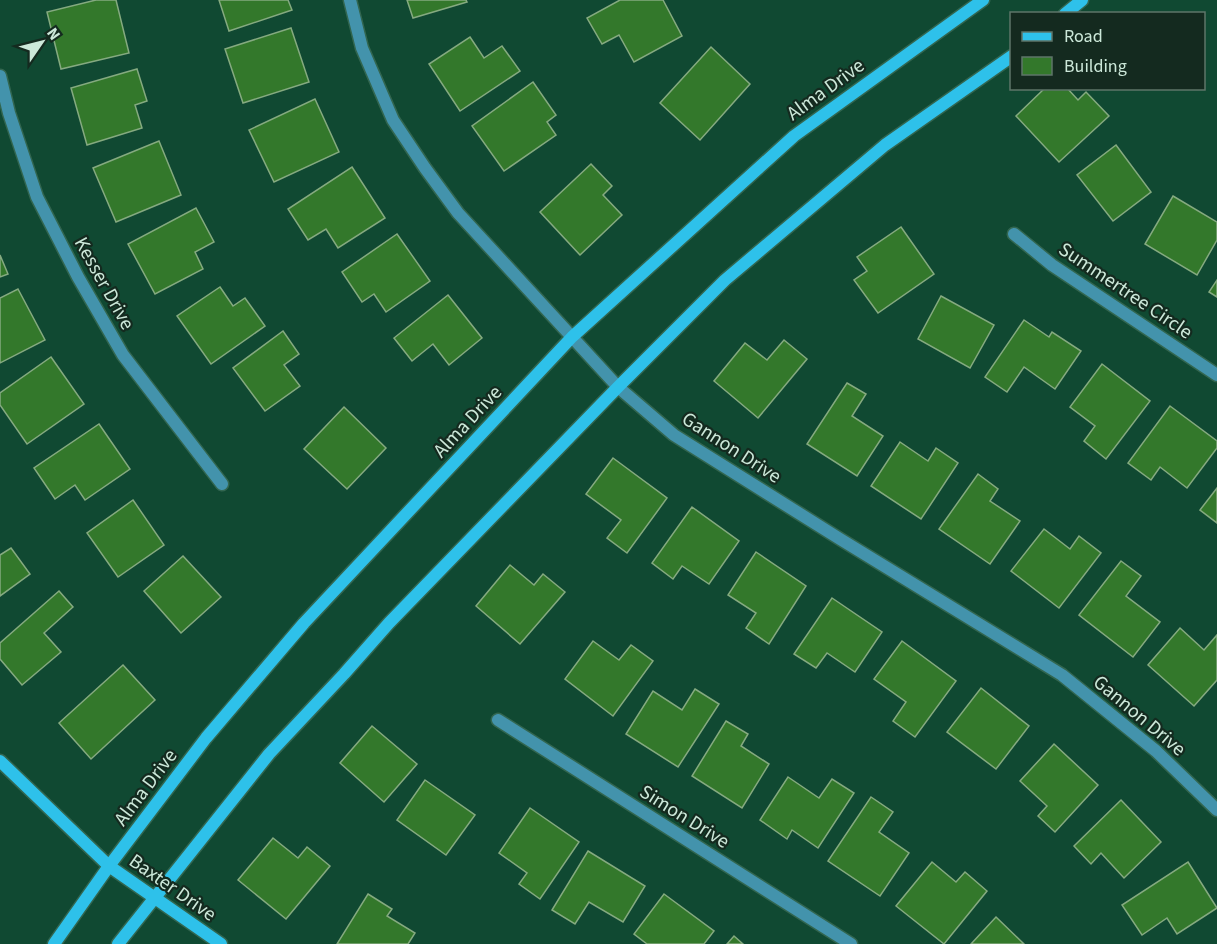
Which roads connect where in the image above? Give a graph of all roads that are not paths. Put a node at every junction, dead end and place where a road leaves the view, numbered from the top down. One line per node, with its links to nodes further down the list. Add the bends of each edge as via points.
1 (350, 0): 8 (street, Gannon Drive, via 362,48 393,120 458,213)
2 (983, 0): 8 (main road, Alma Drive, via 794,135)
3 (1082, 0): 4 (main road)
4 (1067, 12)
5 (1010, 57): 10 (main road, via 885,145 824,195 725,280)
6 (0, 76): 11 (street, Kesser Drive, via 37,197 78,277 123,355)
7 (1014, 234): 9 (street, Summertree Circle, via 1052,265)
8 (572, 337): 10 (street, Gannon Drive); 15 (main road, Alma Drive, via 304,623 206,738)
9 (1217, 375)
10 (618, 387): 14 (street, Gannon Drive, via 674,435 1062,675 1156,752); 16 (main road, via 389,623 269,754)
11 (222, 484)
12 (498, 720): 20 (street, Simon Drive)
13 (0, 761): 15 (main road, Baxter Drive)
14 (1217, 810)
15 (110, 866): 16 (main road, Baxter Drive); 17 (main road, Alma Drive)
16 (153, 898): 18 (main road); 19 (main road, Baxter Drive)
17 (54, 944)
18 (118, 944)
19 (221, 944)
20 (851, 944)

